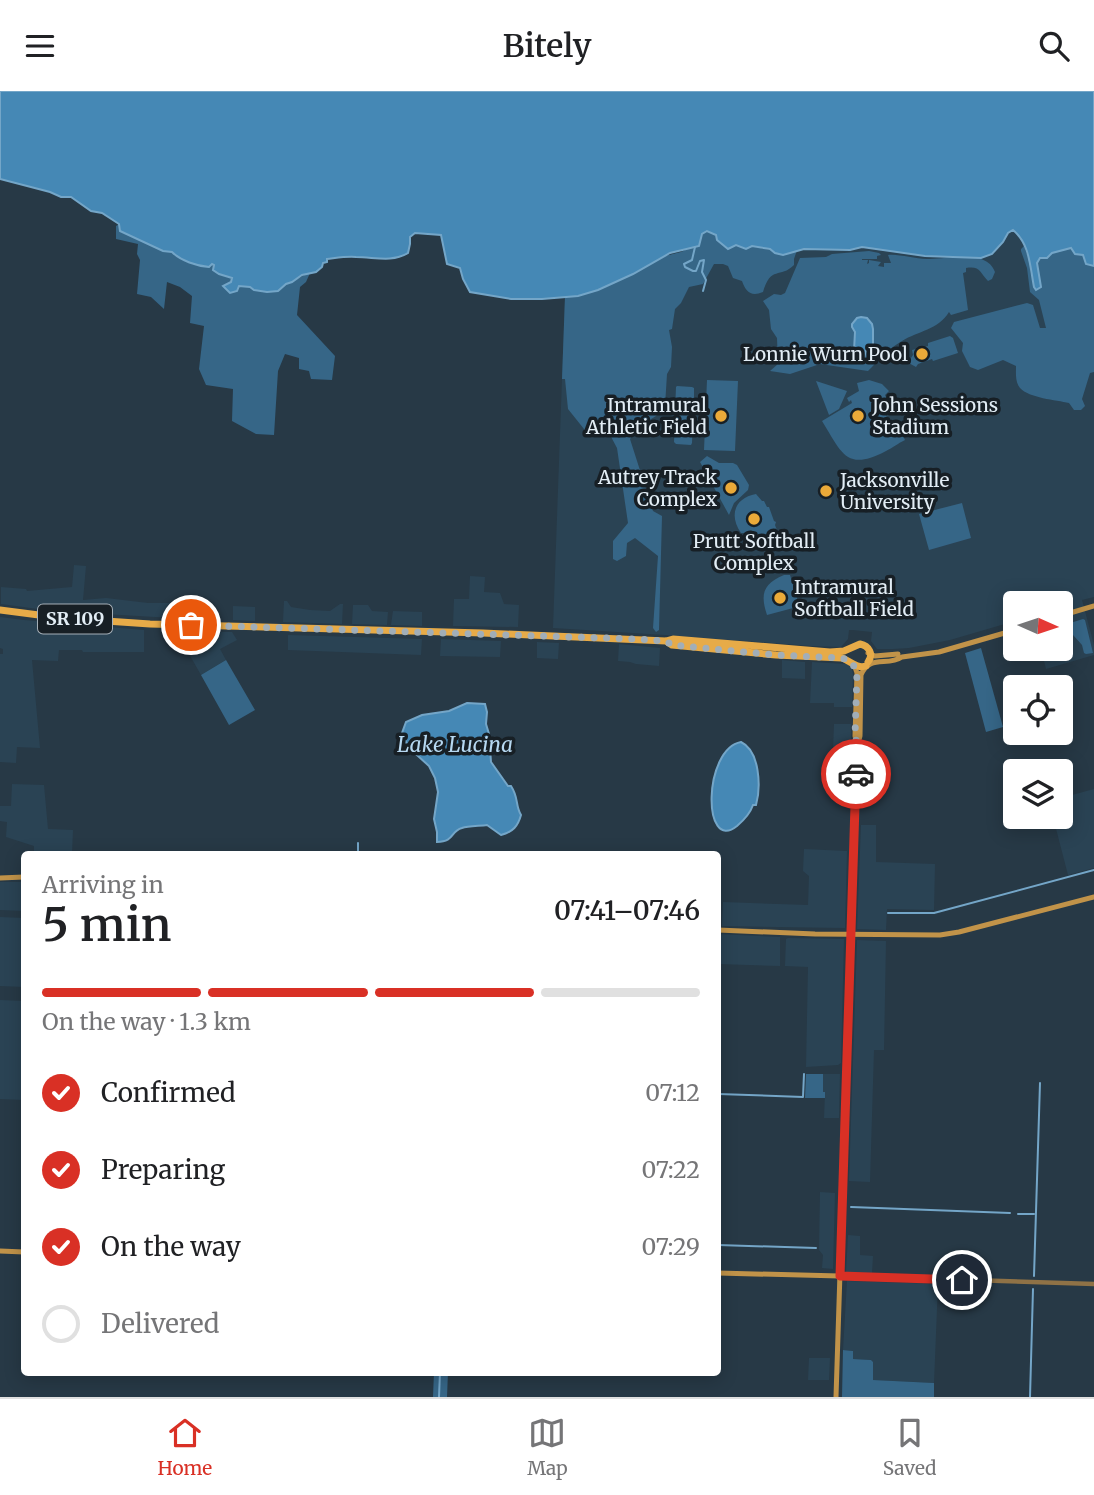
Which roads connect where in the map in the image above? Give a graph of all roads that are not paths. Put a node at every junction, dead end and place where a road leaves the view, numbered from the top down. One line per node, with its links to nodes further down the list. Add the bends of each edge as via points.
1 (1094, 606): 3 (main road)
2 (0, 610): 5 (main road, SR 109, via 150,624 516,634)
3 (1073, 612)
4 (1003, 633): 7 (main road, SR 109, via 939,652)
5 (725, 647): 6 (main road, SR 109); 8 (main road, SR 109)
6 (830, 652): 8 (main road, SR 109); 8 (main road, SR 109, via 865,646)
7 (900, 656): 8 (main road, SR 109); 9 (main road, SR 109, via 898,661)
8 (859, 661): 9 (main road, SR 109); 10 (main road); 10 (main road)
9 (879, 661)
10 (857, 744): 15 (main road)
11 (21, 877): 12 (main road)
12 (0, 878)
13 (1094, 897): 15 (main road, via 951,934)
14 (721, 930): 15 (main road)
15 (850, 933): 19 (main road)
16 (0, 1251): 17 (main road)
17 (21, 1252)
18 (721, 1273): 19 (main road)
19 (840, 1276): 20 (street); 21 (main road)
20 (1094, 1284)
21 (836, 1397)

